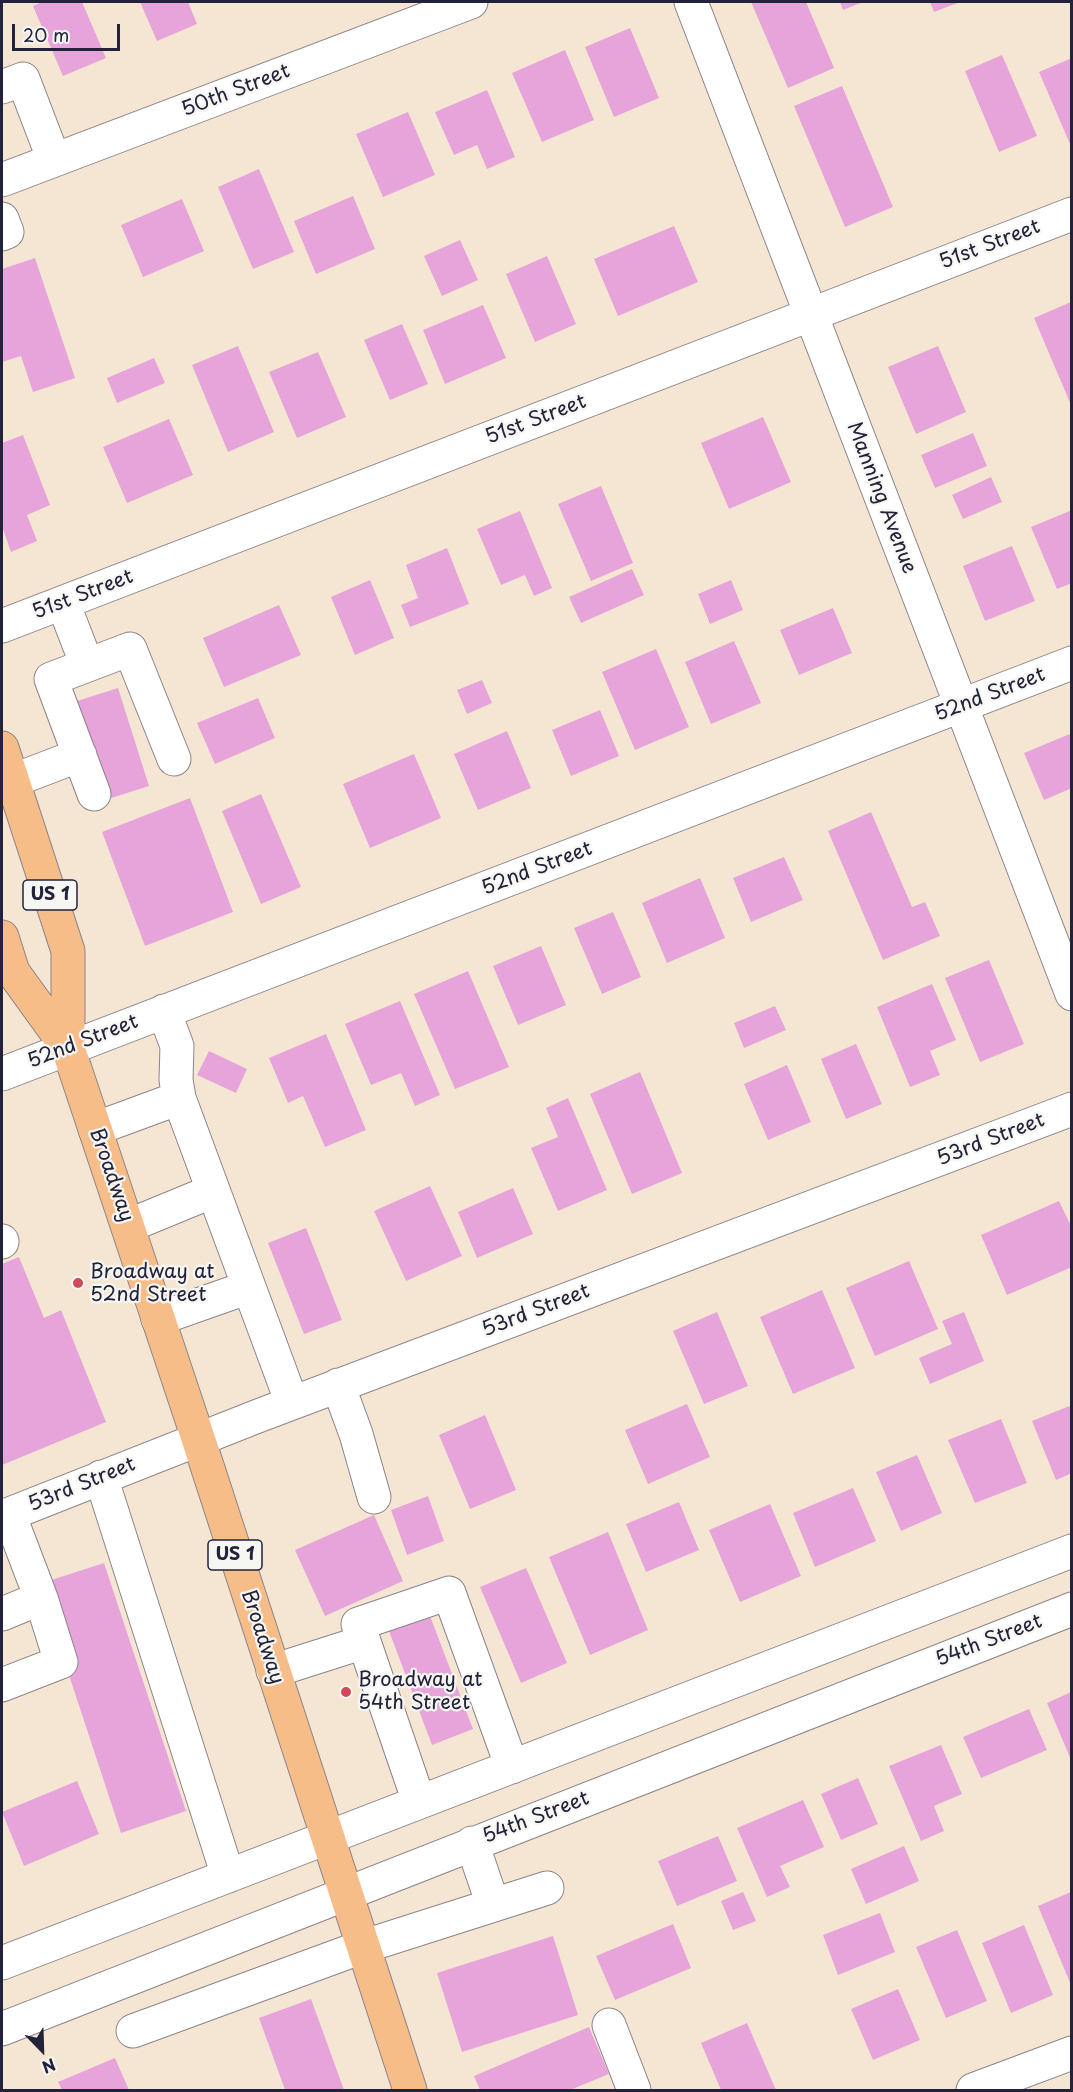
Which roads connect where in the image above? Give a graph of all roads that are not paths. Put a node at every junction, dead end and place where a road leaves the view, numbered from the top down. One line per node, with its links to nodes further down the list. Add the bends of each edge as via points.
1 (471, 2): 4 (street, 50th Street)
2 (691, 2): 9 (street, Manning Avenue)
3 (2, 87): 4 (street, via 23,79)
4 (54, 160): 5 (street, 50th Street)
5 (2, 180)
6 (1071, 214): 9 (street, 51st Street)
7 (2, 219): 8 (street, via 7,232)
8 (2, 234)
9 (811, 314): 10 (street, 51st Street); 14 (street, Manning Avenue)
10 (63, 603): 11 (street, 51st Street); 13 (street)
11 (2, 626)
12 (1071, 663): 14 (street, 52nd Street)
13 (87, 665): 16 (street, via 51,679); 17 (street, via 130,649)
14 (961, 706): 21 (street, Manning Avenue); 22 (street, 52nd Street)
15 (2, 748): 18 (main road, Broadway / US 1)
16 (80, 755): 18 (street); 19 (street)
17 (174, 759)
18 (12, 780): 23 (main road, Broadway / US 1, via 69,951)
19 (94, 794)
20 (2, 937): 23 (main road, Broadway / US 1, via 13,972)
21 (1071, 994)
22 (164, 1011): 23 (street, 52nd Street); 25 (street, via 177,1046)
23 (68, 1048): 24 (street, 52nd Street); 27 (main road, Broadway / US 1)
24 (2, 1074)
25 (180, 1098): 27 (street); 28 (street)
26 (1071, 1109): 32 (street, 53rd Street)
27 (95, 1129): 29 (main road, Broadway / US 1)
28 (213, 1191): 29 (street); 30 (street)
29 (128, 1226): 31 (main road, Broadway / US 1)
30 (249, 1287): 31 (street); 33 (street)
31 (158, 1319): 34 (main road, Broadway / US 1)
32 (338, 1385): 33 (street, 53rd Street); 36 (street)
33 (292, 1403): 34 (street, 53rd Street)
34 (198, 1438): 35 (street, 53rd Street); 43 (main road, Broadway / US 1)
35 (101, 1477): 37 (street, 53rd Street); 49 (street)
36 (374, 1497)
37 (5, 1515): 39 (street)
38 (1071, 1551): 45 (street)
39 (41, 1598): 41 (street); 44 (street, via 60,1662)
40 (1071, 1609): 48 (street, 54th Street)
41 (2, 1614)
42 (364, 1642): 43 (street); 45 (street, via 358,1624 449,1593); 46 (street)
43 (273, 1671): 47 (main road, Broadway / US 1)
44 (2, 1685)
45 (512, 1767): 46 (street)
46 (419, 1802): 47 (street)
47 (327, 1838): 49 (street); 51 (main road, Broadway / US 1)
48 (472, 1844): 51 (street, 54th Street); 52 (street)
49 (228, 1876): 54 (street)
50 (547, 1888): 52 (street)
51 (344, 1894): 53 (main road, Broadway / US 1); 55 (street, 54th Street)
52 (493, 1905): 53 (street)
53 (362, 1947): 56 (street); 61 (main road, Broadway / US 1)
54 (2, 1963)
55 (162, 1966): 56 (street); 58 (street, 54th Street)
56 (181, 2013): 59 (street)
57 (609, 2025): 62 (street)
58 (2, 2029)
59 (133, 2031)
60 (1071, 2053): 63 (street)
61 (410, 2091)
62 (634, 2091)
63 (973, 2091)

